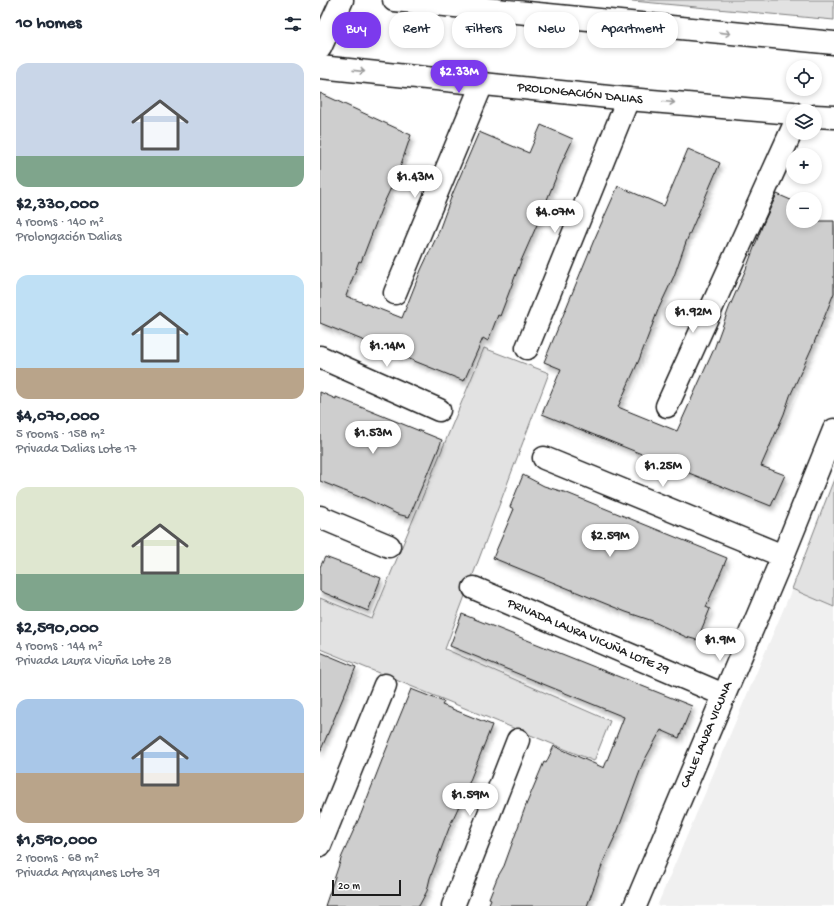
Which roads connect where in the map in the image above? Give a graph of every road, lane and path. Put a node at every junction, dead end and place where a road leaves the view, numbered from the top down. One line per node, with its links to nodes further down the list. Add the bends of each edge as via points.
1 (342, 0): 4 (street)
2 (394, 0): 3 (street, one-way to 3)
3 (834, 43)
4 (320, 48)
5 (320, 67): 6 (street, PROLONGACIÓN DALIAS, one-way to 6)
6 (482, 84): 7 (street, PROLONGACIÓN DALIAS); 12 (street)
7 (628, 98): 8 (street, PROLONGACIÓN DALIAS, one-way to 8); 13 (street)
8 (786, 112)
9 (822, 116): 10 (street)
10 (834, 117)
11 (788, 140): 15 (street)
12 (395, 293)
13 (527, 348)
14 (320, 357): 16 (street)
15 (667, 406)
16 (439, 410)
17 (834, 430): 21 (street, CALLE LAURA VICUNA)
18 (544, 458): 21 (street)
19 (320, 517): 20 (street)
20 (389, 546)
21 (783, 556): 24 (street, CALLE LAURA VICUNA)
22 (474, 588): 24 (street, PRIVADA LAURA VICUÑA LOTE 29)
23 (385, 685): 26 (street)
24 (724, 695): 28 (street, CALLE LAURA VICUNA)
25 (518, 740): 27 (street)
26 (320, 845)
27 (453, 906)
28 (635, 906)

